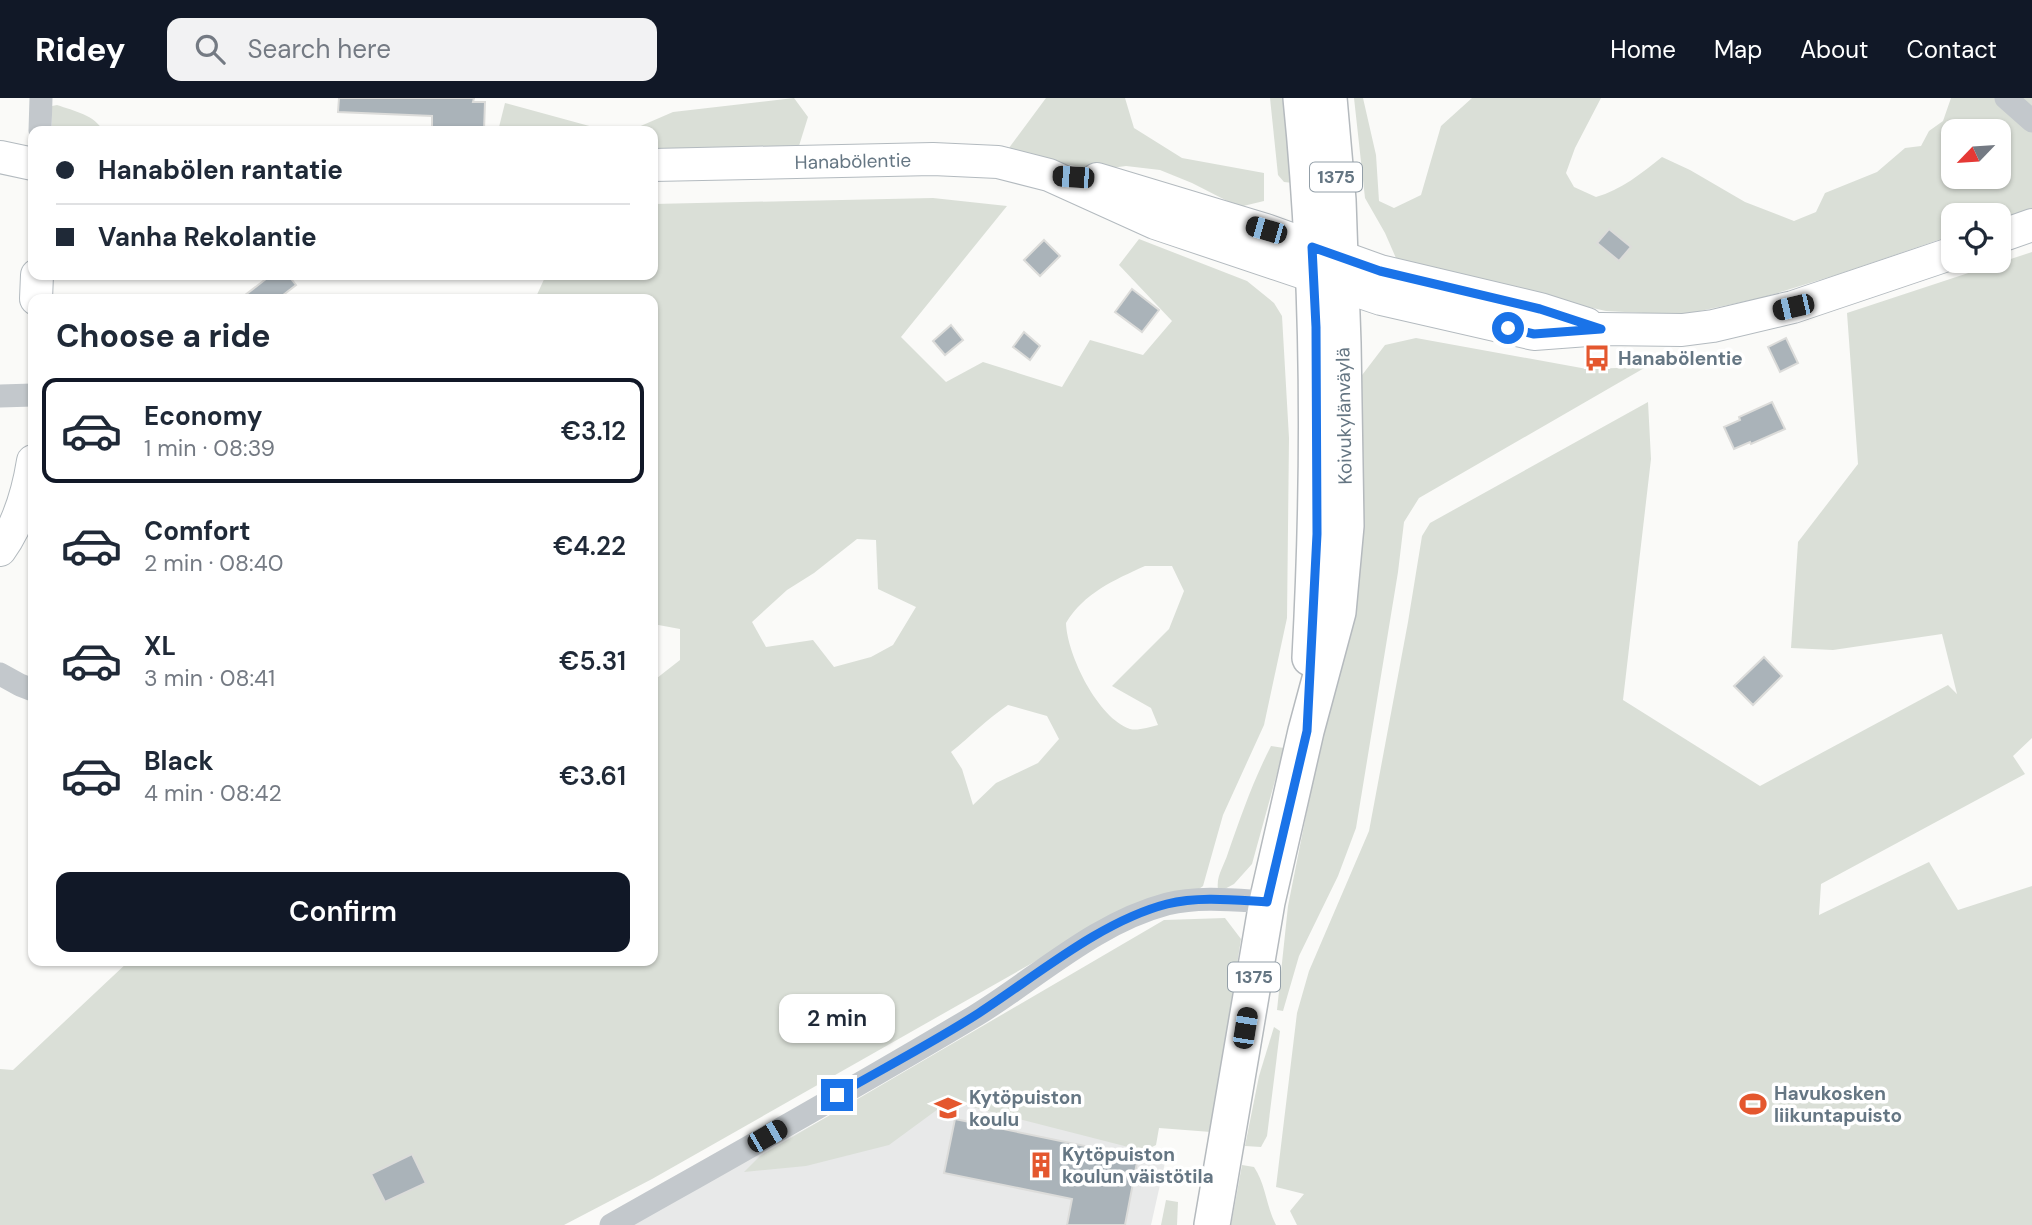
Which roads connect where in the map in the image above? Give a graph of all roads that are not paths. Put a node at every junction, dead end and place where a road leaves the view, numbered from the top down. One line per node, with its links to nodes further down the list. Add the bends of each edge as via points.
1 (41, 98): 6 (street)
2 (1301, 98): 13 (main road, Koivukylänväylä / 1375, via 1310,183)
3 (1329, 98): 13 (main road, Koivukylänväylä / 1375, via 1338,200)
4 (2006, 98): 5 (street)
5 (2032, 121)
6 (40, 126)
7 (0, 158): 8 (street)
8 (28, 163)
9 (658, 165): 13 (street, Hanabölentie, via 933,159 998,162 1049,175 1097,179 1266,230)
10 (2032, 225): 11 (street)
11 (2011, 232)
12 (1941, 257): 13 (street, Hanabölentie, via 1793,307 1713,326 1534,334 1381,299)
13 (1327, 266): 20 (main road, Koivukylänväylä / 1375, via 1346,526 1338,612)
14 (28, 395): 15 (street)
15 (0, 396)
16 (28, 486): 17 (street, via 13,532)
17 (0, 550)
18 (0, 674): 19 (street)
19 (28, 688)
20 (1267, 902): 21 (street, via 1209,899 1168,904 1107,929 976,1015); 22 (main road, Koivukylänväylä / 1375)
21 (611, 1225)
22 (1212, 1225)

